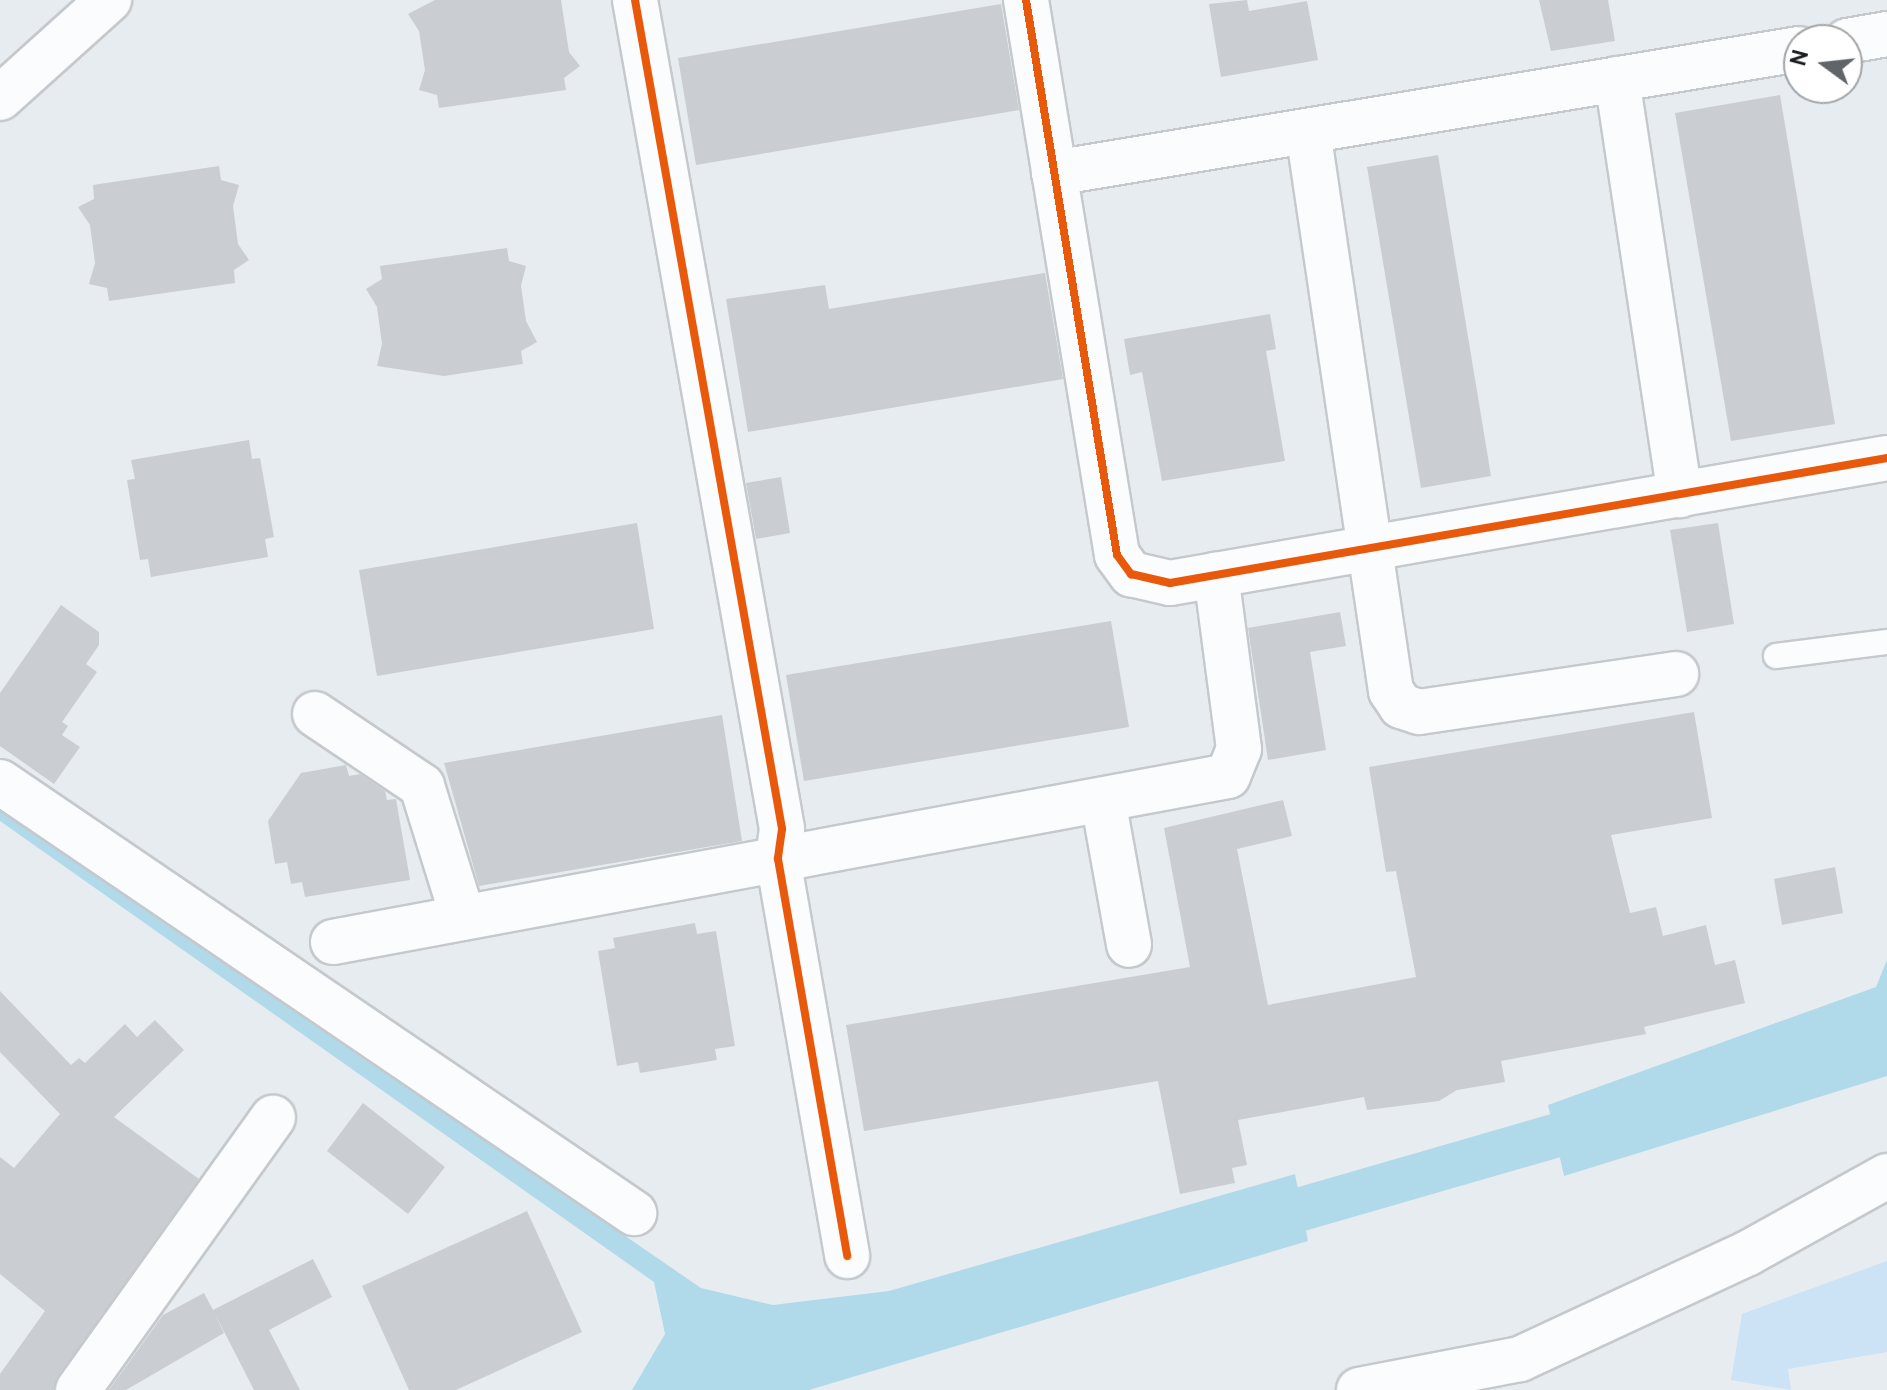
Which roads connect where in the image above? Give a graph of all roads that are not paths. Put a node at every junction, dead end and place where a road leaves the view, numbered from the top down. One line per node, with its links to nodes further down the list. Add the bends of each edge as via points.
1 (635, 0): 21 (street, via 779,814)
2 (1026, 0): 10 (street)
3 (102, 3): 8 (street)
4 (1887, 34): 5 (street)
5 (1863, 38)
6 (1783, 52): 7 (street)
7 (1617, 79): 9 (street); 12 (street)
8 (0, 98)
9 (1308, 131): 10 (street); 13 (street)
10 (1054, 173): 14 (street, via 1117,555 1131,574 1150,582)
11 (1887, 458): 12 (street)
12 (1680, 495): 13 (street)
13 (1372, 548): 14 (street); 17 (street, via 1391,691 1401,706 1419,712)
14 (1216, 575): 20 (street, via 1237,764 1228,776)
15 (1887, 642): 16 (lane)
16 (1776, 656)
17 (1676, 674)
18 (315, 714): 22 (street, via 422,786)
19 (0, 782): 27 (street)
20 (1103, 800): 21 (street); 24 (street)
21 (778, 859): 22 (street); 28 (street)
22 (463, 918): 23 (street)
23 (333, 942)
24 (1129, 945)
25 (273, 1118): 29 (street)
26 (1887, 1176): 30 (street, via 1748,1253 1520,1359)
27 (634, 1213)
28 (847, 1256)
29 (78, 1390)
30 (1359, 1390)

